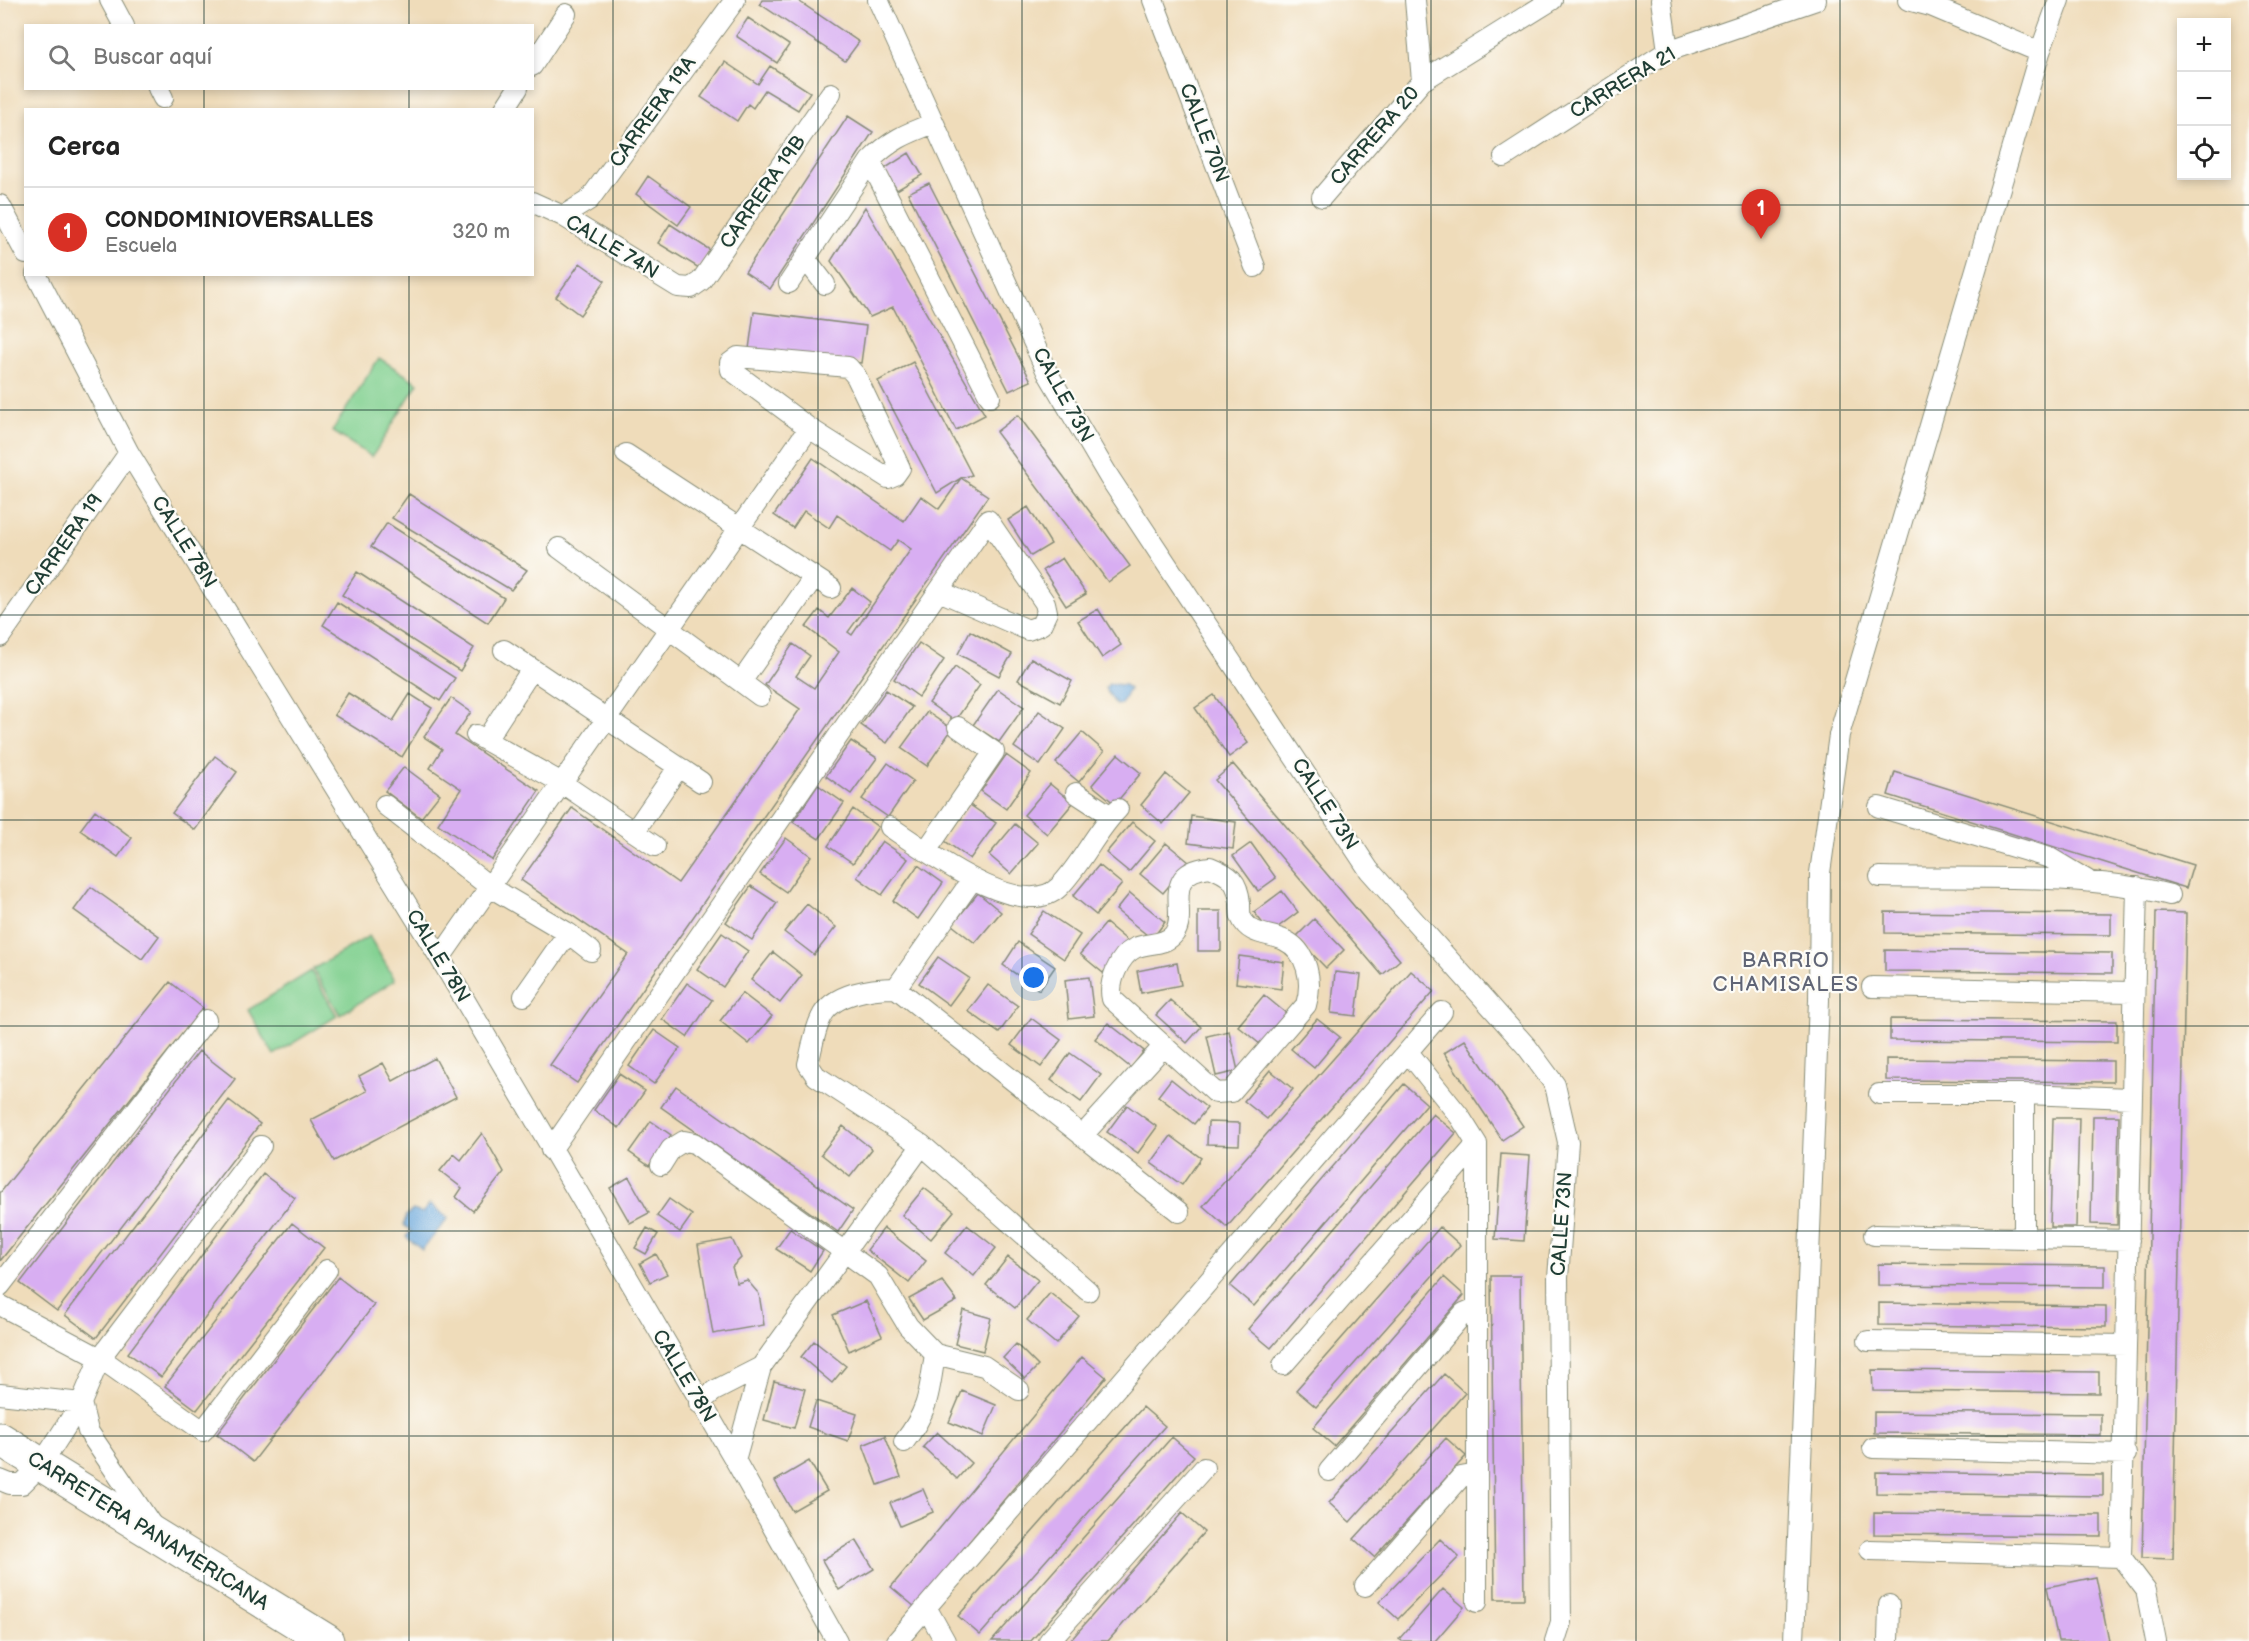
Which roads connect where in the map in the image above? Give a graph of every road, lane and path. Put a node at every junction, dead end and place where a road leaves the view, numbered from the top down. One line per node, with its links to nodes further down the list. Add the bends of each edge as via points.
1 (110, 0): 13 (street)
2 (735, 0): 27 (street, CARRERA 19A, via 589,200)
3 (878, 0): 21 (street, CALLE 73N)
4 (1153, 0): 30 (street, CALLE 70N)
5 (1415, 0): 17 (street)
6 (1552, 0): 17 (street, CARRERA 20)
7 (1661, 0): 14 (street)
8 (1816, 0): 14 (street, CARRERA 21)
9 (1908, 0): 11 (street)
10 (2059, 0): 15 (street)
11 (1932, 3): 15 (street)
12 (566, 14): 16 (street)
13 (123, 24)
14 (1668, 51): 22 (street, CARRERA 21)
15 (2040, 52): 131 (street, via 1839,735 1820,873 1820,1000)
16 (534, 63)
17 (1422, 81): 24 (street, CARRERA 20)
18 (517, 90): 20 (street)
19 (831, 93): 34 (street, CARRERA 19B, via 701,281)
20 (505, 108)
21 (932, 124): 23 (street, via 885,145); 130 (street, CALLE 73N, via 1047,372 1109,477 1369,870 1527,1047 1555,1086 1568,1142 1558,1278 1560,1622)
22 (1504, 157)
23 (870, 161): 29 (street); 35 (street)
24 (1322, 197)
25 (534, 203): 27 (street, CALLE 74N)
26 (0, 205): 28 (street)
27 (562, 216): 34 (street, CALLE 74N, via 678,287)
28 (24, 250)
29 (805, 258): 32 (street); 33 (street)
30 (1255, 267)
31 (37, 276): 37 (street, CALLE 78N)
32 (789, 283)
33 (825, 284)
34 (691, 288)
35 (990, 397)
36 (809, 428): 36 (street, via 731,370 730,363 738,357 848,367 900,468 888,478); 39 (street)
37 (129, 453): 45 (street, CARRERA 19); 70 (street, CALLE 78N)
38 (626, 454): 39 (street)
39 (739, 528): 41 (street); 44 (street)
40 (559, 548): 44 (street)
41 (814, 578): 42 (street); 48 (street)
42 (831, 588)
43 (939, 591): 43 (street, via 988,520 1045,603 1047,612 1041,626 1028,630); 86 (street)
44 (670, 631): 48 (street); 50 (street)
45 (0, 637)
46 (504, 650): 47 (street)
47 (532, 669): 50 (street); 54 (street, via 481,737)
48 (741, 682): 49 (street)
49 (760, 696)
50 (607, 719): 52 (street); 54 (street)
51 (958, 727): 61 (street, via 994,752)
52 (678, 768): 53 (street); 59 (street)
53 (701, 782)
54 (562, 783): 59 (street); 66 (street)
55 (1076, 793): 63 (street, via 1114,813 1058,888 1034,897 1011,895)
56 (385, 805): 66 (street)
57 (1879, 807): 64 (street, via 2050,858)
58 (890, 827): 61 (street)
59 (634, 832): 60 (street)
60 (655, 846)
61 (926, 851): 63 (street)
62 (1880, 877): 64 (street)
63 (972, 880): 72 (street)
64 (2089, 881): 65 (street)
65 (2137, 886): 67 (street); 73 (street)
66 (490, 887): 68 (street); 70 (street)
67 (2170, 895)
68 (568, 933): 69 (street); 74 (street)
69 (591, 951)
70 (440, 958): 86 (street, CALLE 78N)
71 (1872, 987): 73 (street)
72 (896, 988): 82 (street); 84 (street, via 870,988 830,1005 820,1018 808,1064 816,1076)
73 (2133, 992): 81 (street)
74 (524, 996)
75 (1442, 1012): 78 (street)
76 (206, 1020): 94 (street)
77 (1163, 1047): 77 (street, via 1112,999 1109,988 1113,973 1134,948 1173,936 1178,928 1177,897 1183,880 1195,869 1210,867 1228,874 1239,891 1241,918 1258,935 1282,939 1294,947 1307,968 1311,988 1306,1005 1231,1092 1216,1093); 82 (street)
78 (1407, 1052): 83 (street); 124 (street)
79 (2024, 1094): 80 (street); 81 (street); 90 (street)
80 (1879, 1095)
81 (2131, 1098): 91 (street)
82 (1082, 1136): 88 (street)
83 (1477, 1144): 97 (street); 102 (street)
84 (922, 1145): 92 (street); 95 (street)
85 (261, 1146): 101 (street)
86 (552, 1150): 107 (street, CALLE 78N)
87 (660, 1166): 92 (street, via 670,1149 684,1141 694,1143)
88 (1179, 1212)
89 (1874, 1235): 90 (street)
90 (2024, 1238): 91 (street)
91 (2129, 1240): 99 (street)
92 (844, 1250): 100 (street, via 878,1276 908,1326); 103 (street)
93 (327, 1269): 101 (street, via 203,1431)
94 (0, 1286)
95 (1088, 1291)
96 (0, 1305): 101 (street)
97 (1476, 1308): 115 (street, via 1464,1313); 116 (street)
98 (1868, 1341): 99 (street)
99 (2126, 1345): 111 (street)
100 (935, 1354): 104 (street, via 984,1366); 109 (street, via 927,1404 921,1420)
101 (100, 1358): 106 (street)
102 (1283, 1365)
103 (761, 1367): 107 (street); 112 (street)
104 (1019, 1390)
105 (0, 1394): 106 (street)
106 (81, 1403): 113 (street); 118 (street, via 88,1431)
107 (699, 1403): 112 (street, CALLE 78N)
108 (0, 1439): 113 (highway, CARRETERA PANAMERICANA)
109 (904, 1442)
110 (1873, 1448): 111 (street)
111 (2126, 1454): 120 (street)
112 (735, 1460): 126 (street, CALLE 78N)
113 (41, 1466): 117 (street, via 22,1484); 118 (highway, CARRETERA PANAMERICANA)
114 (1204, 1468): 129 (street)
115 (1329, 1471)
116 (1477, 1474): 121 (street, via 1461,1477); 122 (street)
117 (0, 1480)
118 (161, 1539): 125 (highway, CARRETERA PANAMERICANA)
119 (1870, 1550): 120 (street)
120 (2121, 1557): 133 (street, via 2146,1590)
121 (1365, 1586)
122 (1477, 1602)
123 (1889, 1605): 132 (street)
124 (926, 1607): 127 (street); 128 (street)
125 (327, 1641)
126 (837, 1641)
127 (897, 1641)
128 (945, 1641)
129 (1049, 1641)
130 (1555, 1641)
131 (1794, 1641)
132 (1888, 1641)
133 (2156, 1641)

